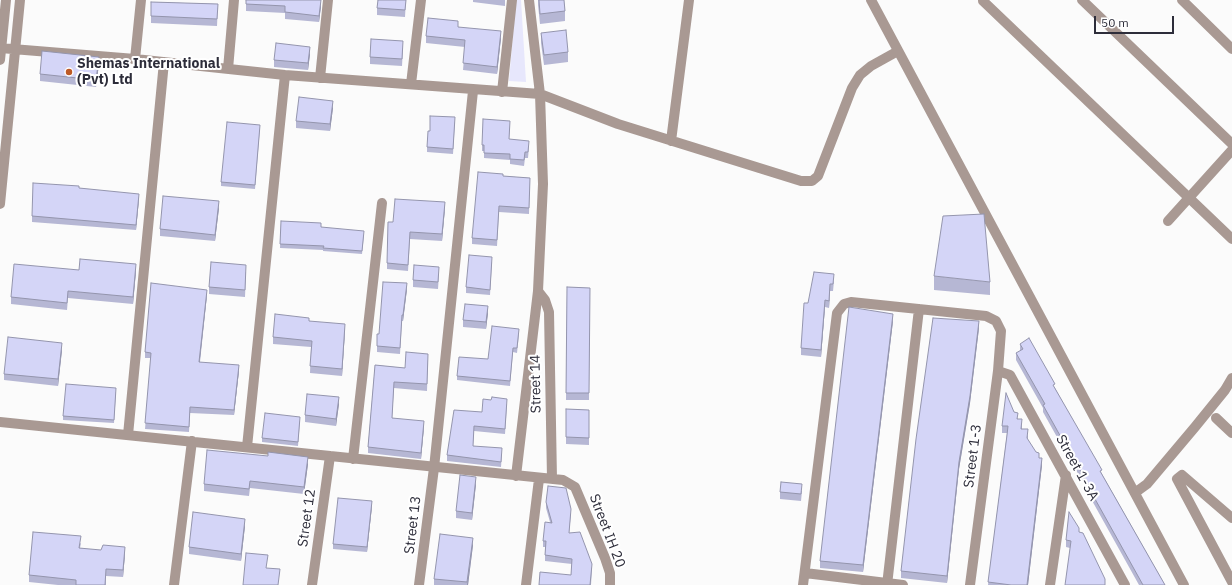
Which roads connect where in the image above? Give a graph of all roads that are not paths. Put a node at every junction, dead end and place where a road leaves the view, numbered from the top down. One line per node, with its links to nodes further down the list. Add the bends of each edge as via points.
1 (6, 0): 14 (street)
2 (20, 0): 15 (street)
3 (141, 0): 18 (street)
4 (234, 0): 21 (street)
5 (328, 0): 23 (street)
6 (421, 0): 24 (street)
7 (512, 0): 26 (street)
8 (529, 0): 27 (street)
9 (690, 0): 28 (street)
10 (871, 0): 17 (street)
11 (984, 0): 31 (street)
12 (1082, 0): 29 (street)
13 (1182, 0): 16 (street)
14 (1, 48): 15 (street); 19 (street)
15 (16, 49): 18 (street); 33 (street)
16 (1232, 49)
17 (898, 51): 28 (street, via 860,75 852,88 818,176 812,181 802,181); 53 (street)
18 (135, 59): 20 (street)
19 (0, 60)
20 (164, 62): 21 (street); 43 (street)
21 (228, 68): 22 (street)
22 (285, 75): 23 (street); 45 (street)
23 (320, 78): 24 (street)
24 (412, 84): 25 (street)
25 (473, 91): 26 (street); 48 (street, Street 13)
26 (502, 92): 27 (street)
27 (540, 94): 28 (street); 36 (street, via 543,184)
28 (671, 141)
29 (1232, 144)
30 (1232, 150): 31 (street)
31 (1189, 198): 34 (street); 35 (street)
32 (382, 203): 47 (street)
33 (0, 204)
34 (1168, 221)
35 (1232, 239)
36 (538, 291): 50 (street); 52 (street, Street 14, via 545,300 549,312)
37 (919, 308): 38 (street, Street 1-3, via 986,316 996,321 1001,331); 55 (street, via 852,302 844,304 837,313); 57 (street)
38 (998, 371): 49 (street, Street 1-3A, via 1010,375); 65 (street, Street 1-3)
39 (1232, 378): 53 (street, via 1162,467)
40 (1216, 418): 42 (street)
41 (0, 422): 43 (street)
42 (1232, 433)
43 (128, 435): 44 (street)
44 (192, 441): 45 (street); 58 (street)
45 (247, 447): 46 (street)
46 (330, 456): 47 (street); 59 (street, Street 12)
47 (353, 458): 48 (street)
48 (434, 468): 50 (street); 60 (street, Street 13)
49 (1066, 475): 66 (street); 67 (street, Street 1-3A)
50 (516, 476): 51 (street)
51 (539, 479): 52 (street); 61 (street)
52 (552, 479): 62 (street, Street IH 20, via 563,480 575,488 605,558 610,573)
53 (1136, 492): 68 (street)
54 (1232, 518): 56 (street, via 1182,475 1177,479)
55 (805, 573): 57 (street); 63 (street)
56 (1232, 582)
57 (887, 584): 64 (street)
58 (174, 585)
59 (312, 585)
60 (419, 585)
61 (526, 585)
62 (610, 585)
63 (803, 585)
64 (903, 585)
65 (970, 585)
66 (1050, 585)
67 (1125, 585)
68 (1184, 585)

